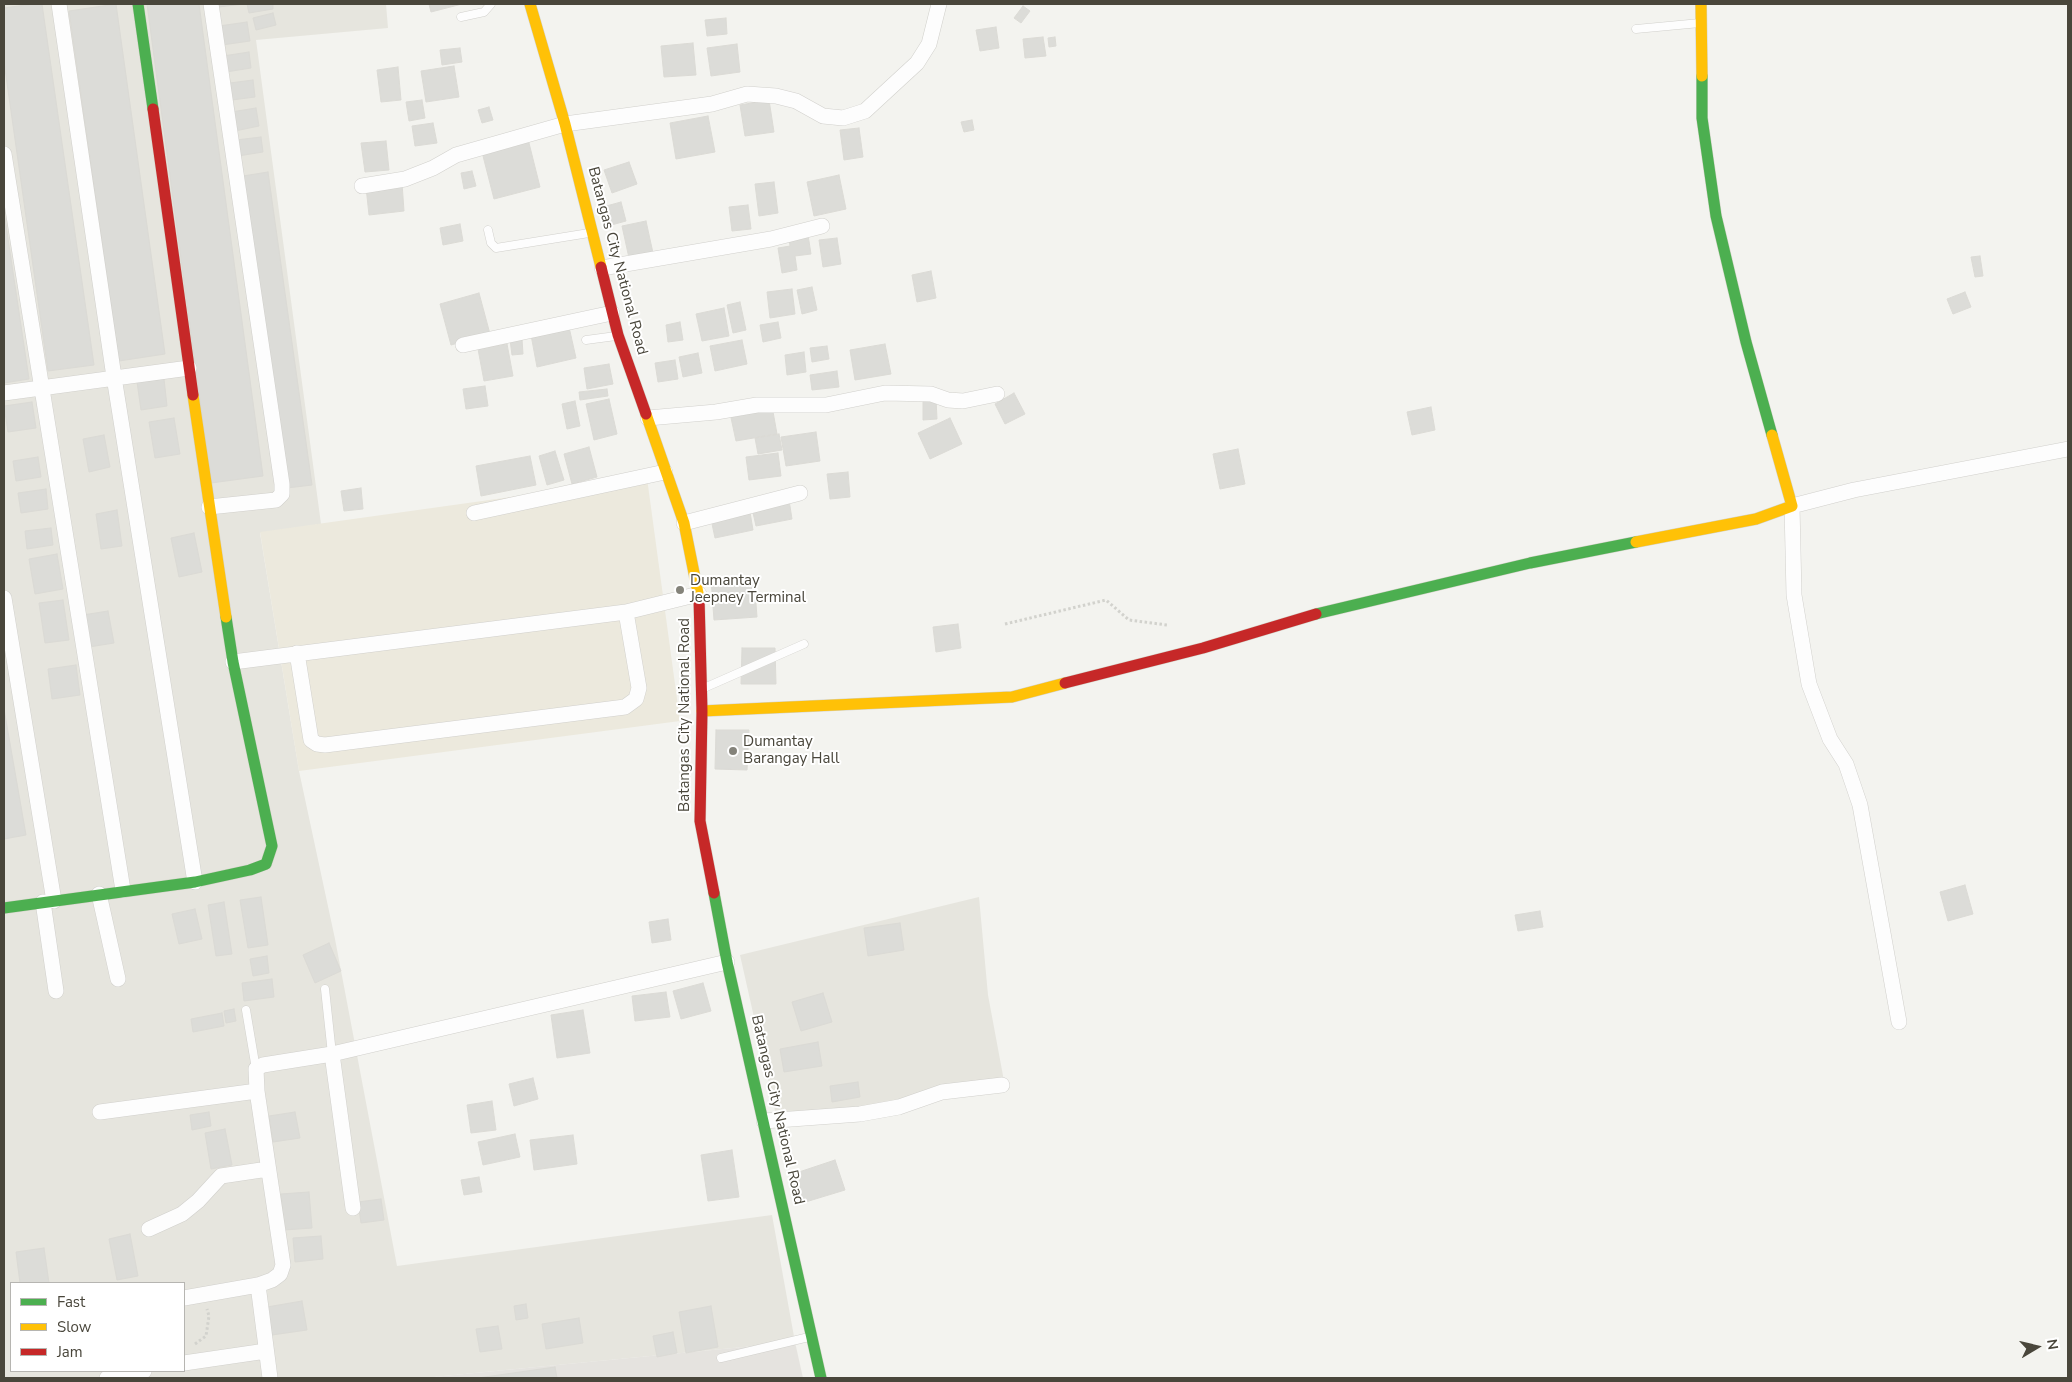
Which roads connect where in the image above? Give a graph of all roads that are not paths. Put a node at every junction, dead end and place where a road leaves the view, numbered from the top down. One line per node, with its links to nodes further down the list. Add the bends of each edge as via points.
1 (59, 4): 23 (street)
2 (138, 4): 22 (street)
3 (211, 4): 32 (street, via 282,494 276,500)
4 (491, 4): 8 (lane, via 484,12)
5 (530, 4): 11 (street, Batangas City National Road)
6 (939, 4): 11 (street, via 930,44 917,64 865,111 843,118 823,116 796,101 747,94 712,104)
7 (1701, 4): 9 (street)
8 (461, 17)
9 (1700, 23): 10 (lane); 31 (street, via 1702,118 1716,216 1746,342)
10 (1636, 29)
11 (565, 124): 13 (street, via 456,155 405,179); 16 (street, Batangas City National Road)
12 (4, 154): 24 (street)
13 (362, 186)
14 (822, 226): 17 (street, via 771,239)
15 (488, 230): 16 (lane, via 491,243 496,248)
16 (592, 232): 17 (street, Batangas City National Road)
17 (602, 268): 18 (street, Batangas City National Road)
18 (612, 312): 19 (street, Batangas City National Road); 21 (street)
19 (618, 336): 20 (lane); 27 (street, Batangas City National Road)
20 (586, 340)
21 (462, 345)
22 (189, 368): 23 (street); 32 (street)
23 (114, 377): 24 (street); 43 (street)
24 (42, 387): 25 (street); 44 (street)
25 (4, 393)
26 (996, 394): 27 (street, via 963,401 931,394 885,393 826,405 757,405)
27 (648, 418): 29 (street, Batangas City National Road)
28 (2068, 449): 31 (street, via 1854,490)
29 (665, 472): 33 (street); 34 (street, Batangas City National Road)
30 (800, 493): 34 (street)
31 (1792, 506): 42 (street, via 1756,520 1530,563 1308,616 1203,648 1012,697); 53 (street, via 1794,595 1809,684 1830,739 1846,764 1860,805)
32 (209, 507): 40 (street)
33 (474, 513)
34 (684, 523): 35 (street, Batangas City National Road)
35 (699, 594): 37 (street); 41 (street, Batangas City National Road)
36 (4, 598): 46 (street)
37 (626, 612): 39 (street); 39 (street, via 639,688 636,699 625,708 318,744 311,740)
38 (804, 644): 41 (lane)
39 (297, 653): 40 (street)
40 (233, 662): 43 (street, via 272,846 266,864)
41 (702, 689): 42 (street, Batangas City National Road)
42 (702, 712): 48 (street, Batangas City National Road, via 700,821)
43 (195, 882): 44 (street)
44 (123, 890): 45 (street)
45 (99, 894): 46 (street); 49 (street)
46 (48, 902): 47 (street); 51 (street)
47 (4, 908)
48 (727, 962): 54 (street); 59 (street, Batangas City National Road)
49 (118, 979)
50 (325, 989): 54 (lane)
51 (56, 991)
52 (246, 1010): 55 (lane)
53 (1900, 1022)
54 (332, 1054): 55 (street, via 263,1065); 61 (street)
55 (256, 1069): 57 (street)
56 (1002, 1085): 59 (street, via 942,1092 899,1107 860,1114)
57 (257, 1091): 58 (street); 60 (street)
58 (100, 1112)
59 (764, 1121): 65 (street, Batangas City National Road)
60 (268, 1169): 62 (street, via 221,1176 182,1214); 63 (street, via 282,1265 280,1274)
61 (353, 1208)
62 (148, 1229)
63 (258, 1285): 64 (street); 66 (street)
64 (185, 1298)
65 (813, 1336): 67 (lane); 72 (street, Batangas City National Road)
66 (266, 1351): 68 (street); 71 (street)
67 (721, 1358)
68 (185, 1363)
69 (139, 1372): 70 (street)
70 (107, 1378)
71 (270, 1378)
72 (821, 1378)

